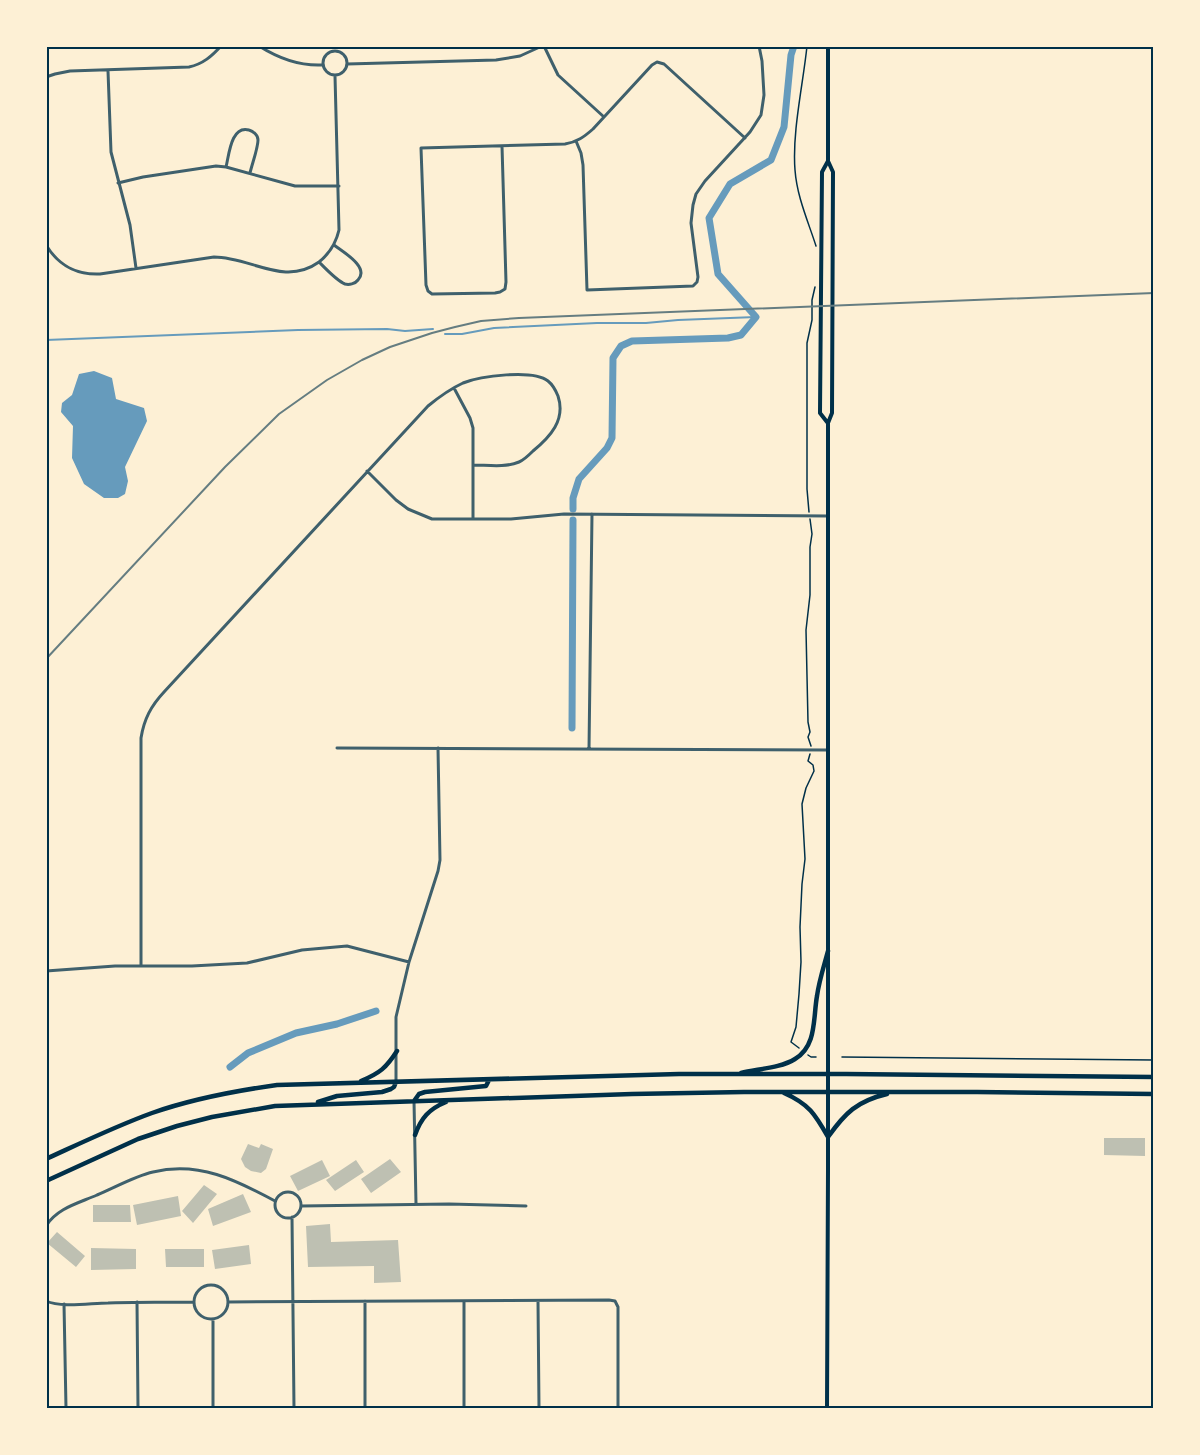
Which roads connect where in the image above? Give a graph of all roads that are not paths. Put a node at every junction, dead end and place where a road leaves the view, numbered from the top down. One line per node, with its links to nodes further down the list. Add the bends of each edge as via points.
1 (221, 46): 8 (street, via 209,58 189,67)
2 (259, 46): 7 (street, via 286,60)
3 (543, 46): 6 (street, via 520,56 496,60); 11 (street, via 558,75)
4 (759, 46): 12 (street, via 763,106)
5 (828, 46): 15 (main road)
6 (347, 64): 7 (street, via 343,54 332,51); 9 (street)
7 (322, 65): 9 (street)
8 (108, 70): 10 (street, via 64,72); 18 (street, via 111,152)
9 (335, 76): 19 (street)
10 (46, 78)
11 (604, 118): 12 (street, via 659,62); 13 (street)
12 (745, 138): 13 (street, via 705,181 694,200 697,284 587,290 583,165)
13 (576, 141): 14 (street)
14 (502, 146): 14 (street, via 505,289 495,293 435,295 426,285 421,148)
15 (828, 161): 25 (main road, via 833,172 832,413); 25 (main road, via 822,171 820,305 820,413)
16 (226, 167): 17 (street); 17 (street, via 234,136 248,129 258,140); 18 (street)
17 (250, 173): 19 (street, via 297,186)
18 (118, 183): 23 (street, via 130,225)
19 (339, 186): 21 (street, via 338,234)
20 (46, 245): 23 (street, via 62,264 80,273)
21 (334, 245): 22 (street); 22 (street, via 360,266 359,279 344,283)
22 (319, 262): 23 (street, via 292,273 218,257)
23 (136, 268)
24 (454, 388): 26 (street, via 473,428); 26 (street, via 477,379 536,375 548,381 560,401 554,430 521,461 511,465); 27 (street, via 428,406)
25 (828, 423): 29 (main road)
26 (473, 465): 30 (street)
27 (367, 471): 30 (street, via 396,500 420,515 432,519); 37 (street, via 148,712 141,738)
28 (592, 514): 29 (street); 30 (street); 33 (street)
29 (828, 516): 34 (main road)
30 (472, 519)
31 (337, 748): 32 (street)
32 (438, 748): 33 (street); 36 (street, via 440,860)
33 (589, 749): 34 (street)
34 (828, 750): 35 (main road)
35 (828, 951): 40 (highway, via 811,1039 804,1051 779,1065); 41 (main road)
36 (409, 962): 37 (street, via 347,945 302,950 247,963); 39 (street, via 396,1017)
37 (141, 966): 38 (street)
38 (46, 971)
39 (397, 1051): 44 (street); 45 (highway, via 383,1070)
40 (731, 1074): 41 (highway); 43 (highway)
41 (828, 1074): 42 (highway); 47 (main road)
42 (1154, 1077)
43 (489, 1080): 44 (highway); 51 (highway, via 486,1086 425,1092)
44 (396, 1082): 45 (highway); 52 (highway, via 382,1092 337,1096)
45 (358, 1083): 55 (highway, via 277,1085 193,1101 117,1126)
46 (782, 1092): 47 (highway); 50 (highway); 54 (highway, via 808,1107)
47 (828, 1092): 48 (highway); 54 (main road)
48 (895, 1092): 49 (highway); 54 (highway, via 851,1109)
49 (1154, 1094)
50 (450, 1100): 51 (highway); 53 (highway, via 428,1111)
51 (414, 1101): 52 (highway); 53 (street)
52 (313, 1104): 56 (highway, via 244,1110 177,1126 138,1139)
53 (415, 1135): 58 (street)
54 (828, 1137): 81 (main road)
55 (46, 1159)
56 (46, 1181)
57 (275, 1201): 59 (street, via 279,1195 290,1192 298,1197); 61 (street, via 278,1213); 62 (street, via 240,1182 210,1172 174,1168 151,1172 65,1209)
58 (416, 1205): 59 (street); 60 (street)
59 (301, 1206): 61 (street)
60 (526, 1206)
61 (292, 1218): 70 (street)
62 (46, 1226)
63 (46, 1301): 71 (street)
64 (365, 1301): 65 (street); 70 (street); 77 (street)
65 (464, 1301): 66 (street); 78 (street)
66 (538, 1301): 79 (street); 80 (street, via 615,1301)
67 (137, 1302): 68 (street); 71 (street); 74 (street)
68 (194, 1302): 69 (street, via 200,1288 211,1285 222,1288); 72 (street, via 200,1316)
69 (228, 1302): 70 (street); 72 (street, via 223,1314)
70 (292, 1302): 76 (street)
71 (64, 1304): 73 (street)
72 (213, 1319): 75 (street)
73 (66, 1408)
74 (138, 1408)
75 (213, 1408)
76 (294, 1408)
77 (365, 1408)
78 (464, 1408)
79 (539, 1408)
80 (618, 1408)
81 (827, 1408)

